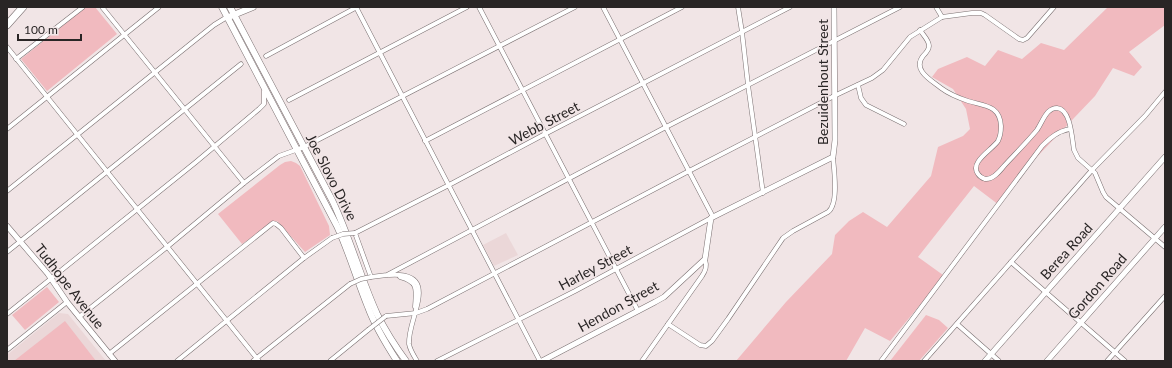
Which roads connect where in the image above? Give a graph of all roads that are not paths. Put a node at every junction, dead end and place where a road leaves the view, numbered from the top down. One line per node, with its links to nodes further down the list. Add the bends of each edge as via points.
1 (23, 7): 23 (main road)
2 (83, 7): 33 (street)
3 (102, 7): 26 (street)
4 (158, 7): 26 (street)
5 (222, 7): 21 (main road, Joe Slovo Drive)
6 (230, 7): 20 (main road, Joe Slovo Drive)
7 (253, 7): 20 (main road)
8 (357, 7): 31 (street); 32 (street)
9 (466, 7): 31 (street)
10 (479, 7): 29 (street)
11 (575, 7): 29 (street)
12 (603, 7): 27 (street)
13 (682, 7): 27 (street)
14 (738, 7): 25 (street)
15 (790, 7): 25 (street, Webb Street)
16 (834, 7): 28 (street, Bezuidenhout Street)
17 (900, 7): 28 (street)
18 (936, 7): 22 (street)
19 (1054, 7): 22 (street, via 1023,40 981,13)
20 (235, 15): 21 (main road); 56 (main road, Joe Slovo Drive)
21 (227, 17): 35 (street, via 214,24); 39 (main road, Joe Slovo Drive)
22 (942, 17): 24 (street)
23 (7, 25)
24 (920, 30): 38 (street, via 906,41 883,70); 50 (street, via 929,45 919,67 923,74 949,93 986,105 999,117 1001,128 998,140 976,164 977,173 983,179 997,174 1033,135 1052,109 1059,109 1065,113)
25 (742, 32): 36 (street, Webb Street); 37 (street)
26 (125, 35): 35 (street); 43 (street)
27 (620, 39): 36 (street); 40 (street)
28 (834, 41): 37 (street); 42 (street, Bezuidenhout Street)
29 (500, 46): 40 (street); 44 (street)
30 (7, 47): 33 (street)
31 (380, 52): 44 (street); 45 (street)
32 (266, 56)
33 (16, 59): 43 (street)
34 (241, 64): 46 (street)
35 (155, 72): 46 (street); 52 (street)
36 (643, 84): 48 (street); 51 (street, Webb Street)
37 (748, 85): 48 (street); 53 (street)
38 (858, 85): 42 (street); 47 (street, via 861,98 866,105)
39 (264, 88): 55 (street, via 262,106); 57 (main road, Joe Slovo Drive)
40 (523, 90): 51 (street); 54 (street)
41 (1165, 92): 60 (street, via 1146,116)
42 (834, 96): 53 (street); 58 (street, Bezuidenhout Street)
43 (47, 97): 49 (street); 52 (street)
44 (403, 97): 54 (street); 56 (street)
45 (288, 100)
46 (185, 110): 55 (street); 61 (street)
47 (904, 124)
48 (666, 127): 62 (street); 63 (street)
49 (7, 129)
50 (1070, 129): 60 (street, via 1076,154); 116 (street, via 1058,133 1042,146)
51 (545, 134): 63 (street); 65 (street, Webb Street)
52 (77, 135): 61 (street); 66 (street)
53 (755, 138): 62 (street); 67 (street)
54 (425, 141): 65 (street)
55 (214, 146): 64 (street); 69 (street)
56 (304, 147): 57 (street); 111 (main road, Joe Slovo Drive, via 342,221 378,314)
57 (296, 150): 64 (street, via 279,156); 110 (main road, Joe Slovo Drive, via 341,235 368,308)
58 (833, 157): 67 (street, Harley Street); 100 (street, via 835,192 832,209 783,238 712,341 706,346 700,345)
59 (1165, 157): 68 (street, Berea Road)
60 (1092, 170): 68 (street, via 1104,195); 83 (street)
61 (107, 172): 69 (street); 77 (street)
62 (689, 172): 70 (street); 71 (street)
63 (568, 179): 71 (street); 74 (street)
64 (244, 183): 78 (street)
65 (449, 185): 74 (street); 75 (street, Webb Street)
66 (7, 191)
67 (763, 193): 70 (street, Harley Street)
68 (1120, 208): 76 (street); 90 (street, Berea Road)
69 (136, 210): 78 (street); 88 (street)
70 (712, 218): 82 (street); 84 (street, Harley Street)
71 (592, 223): 84 (street); 85 (street)
72 (7, 226): 77 (street, Tudhope Avenue)
73 (1165, 227): 76 (street, Gordon Road)
74 (472, 229): 85 (street); 86 (street)
75 (355, 233): 81 (street, Webb Street, bridge, via 332,238); 87 (street)
76 (1154, 238): 79 (street); 99 (street, Gordon Road)
77 (20, 242): 80 (street); 88 (street, Tudhope Avenue)
78 (167, 247): 89 (street); 96 (street)
79 (1165, 247)
80 (7, 252)
81 (304, 258): 89 (street, via 281,228 274,223); 98 (street)
82 (705, 259): 93 (street, Hendon Street, via 660,300); 100 (street, via 707,265 702,276)
83 (1011, 262): 90 (street); 101 (street)
84 (616, 269): 93 (street); 97 (street, Harley Street)
85 (495, 274): 95 (street); 97 (street)
86 (387, 275): 87 (street); 95 (street, via 392,274 414,284)
87 (372, 277): 106 (street, bridge, via 350,284)
88 (51, 279): 92 (street, Tudhope Avenue); 94 (street)
89 (196, 284): 98 (street); 104 (street)
90 (1046, 292): 99 (street); 105 (street, Berea Road)
91 (1165, 296): 103 (street)
92 (67, 302): 96 (street, Tudhope Avenue); 102 (street)
93 (638, 311): 114 (street, Hendon Street)
94 (7, 314)
95 (415, 314): 109 (street, bridge, via 386,316); 112 (street, via 409,344)
96 (79, 317): 104 (street, Tudhope Avenue)
97 (519, 319): 113 (street, Harley Street); 114 (street)
98 (227, 321): 106 (street); 108 (street)
99 (1081, 323): 103 (street); 120 (street, Gordon Road)
100 (668, 324): 115 (street)
101 (957, 324): 105 (street); 117 (street)
102 (7, 350)
103 (1116, 352): 121 (street); 122 (street)
104 (110, 354): 107 (street, Tudhope Avenue)
105 (991, 354): 118 (street, Berea Road); 119 (street)
106 (256, 360)
107 (115, 361)
108 (177, 361)
109 (330, 361)
110 (397, 361)
111 (406, 361)
112 (417, 361)
113 (437, 361)
114 (541, 361)
115 (642, 361)
116 (881, 361)
117 (924, 361)
118 (985, 361)
119 (999, 361)
120 (1047, 361)
121 (1107, 361)
122 (1126, 361)

